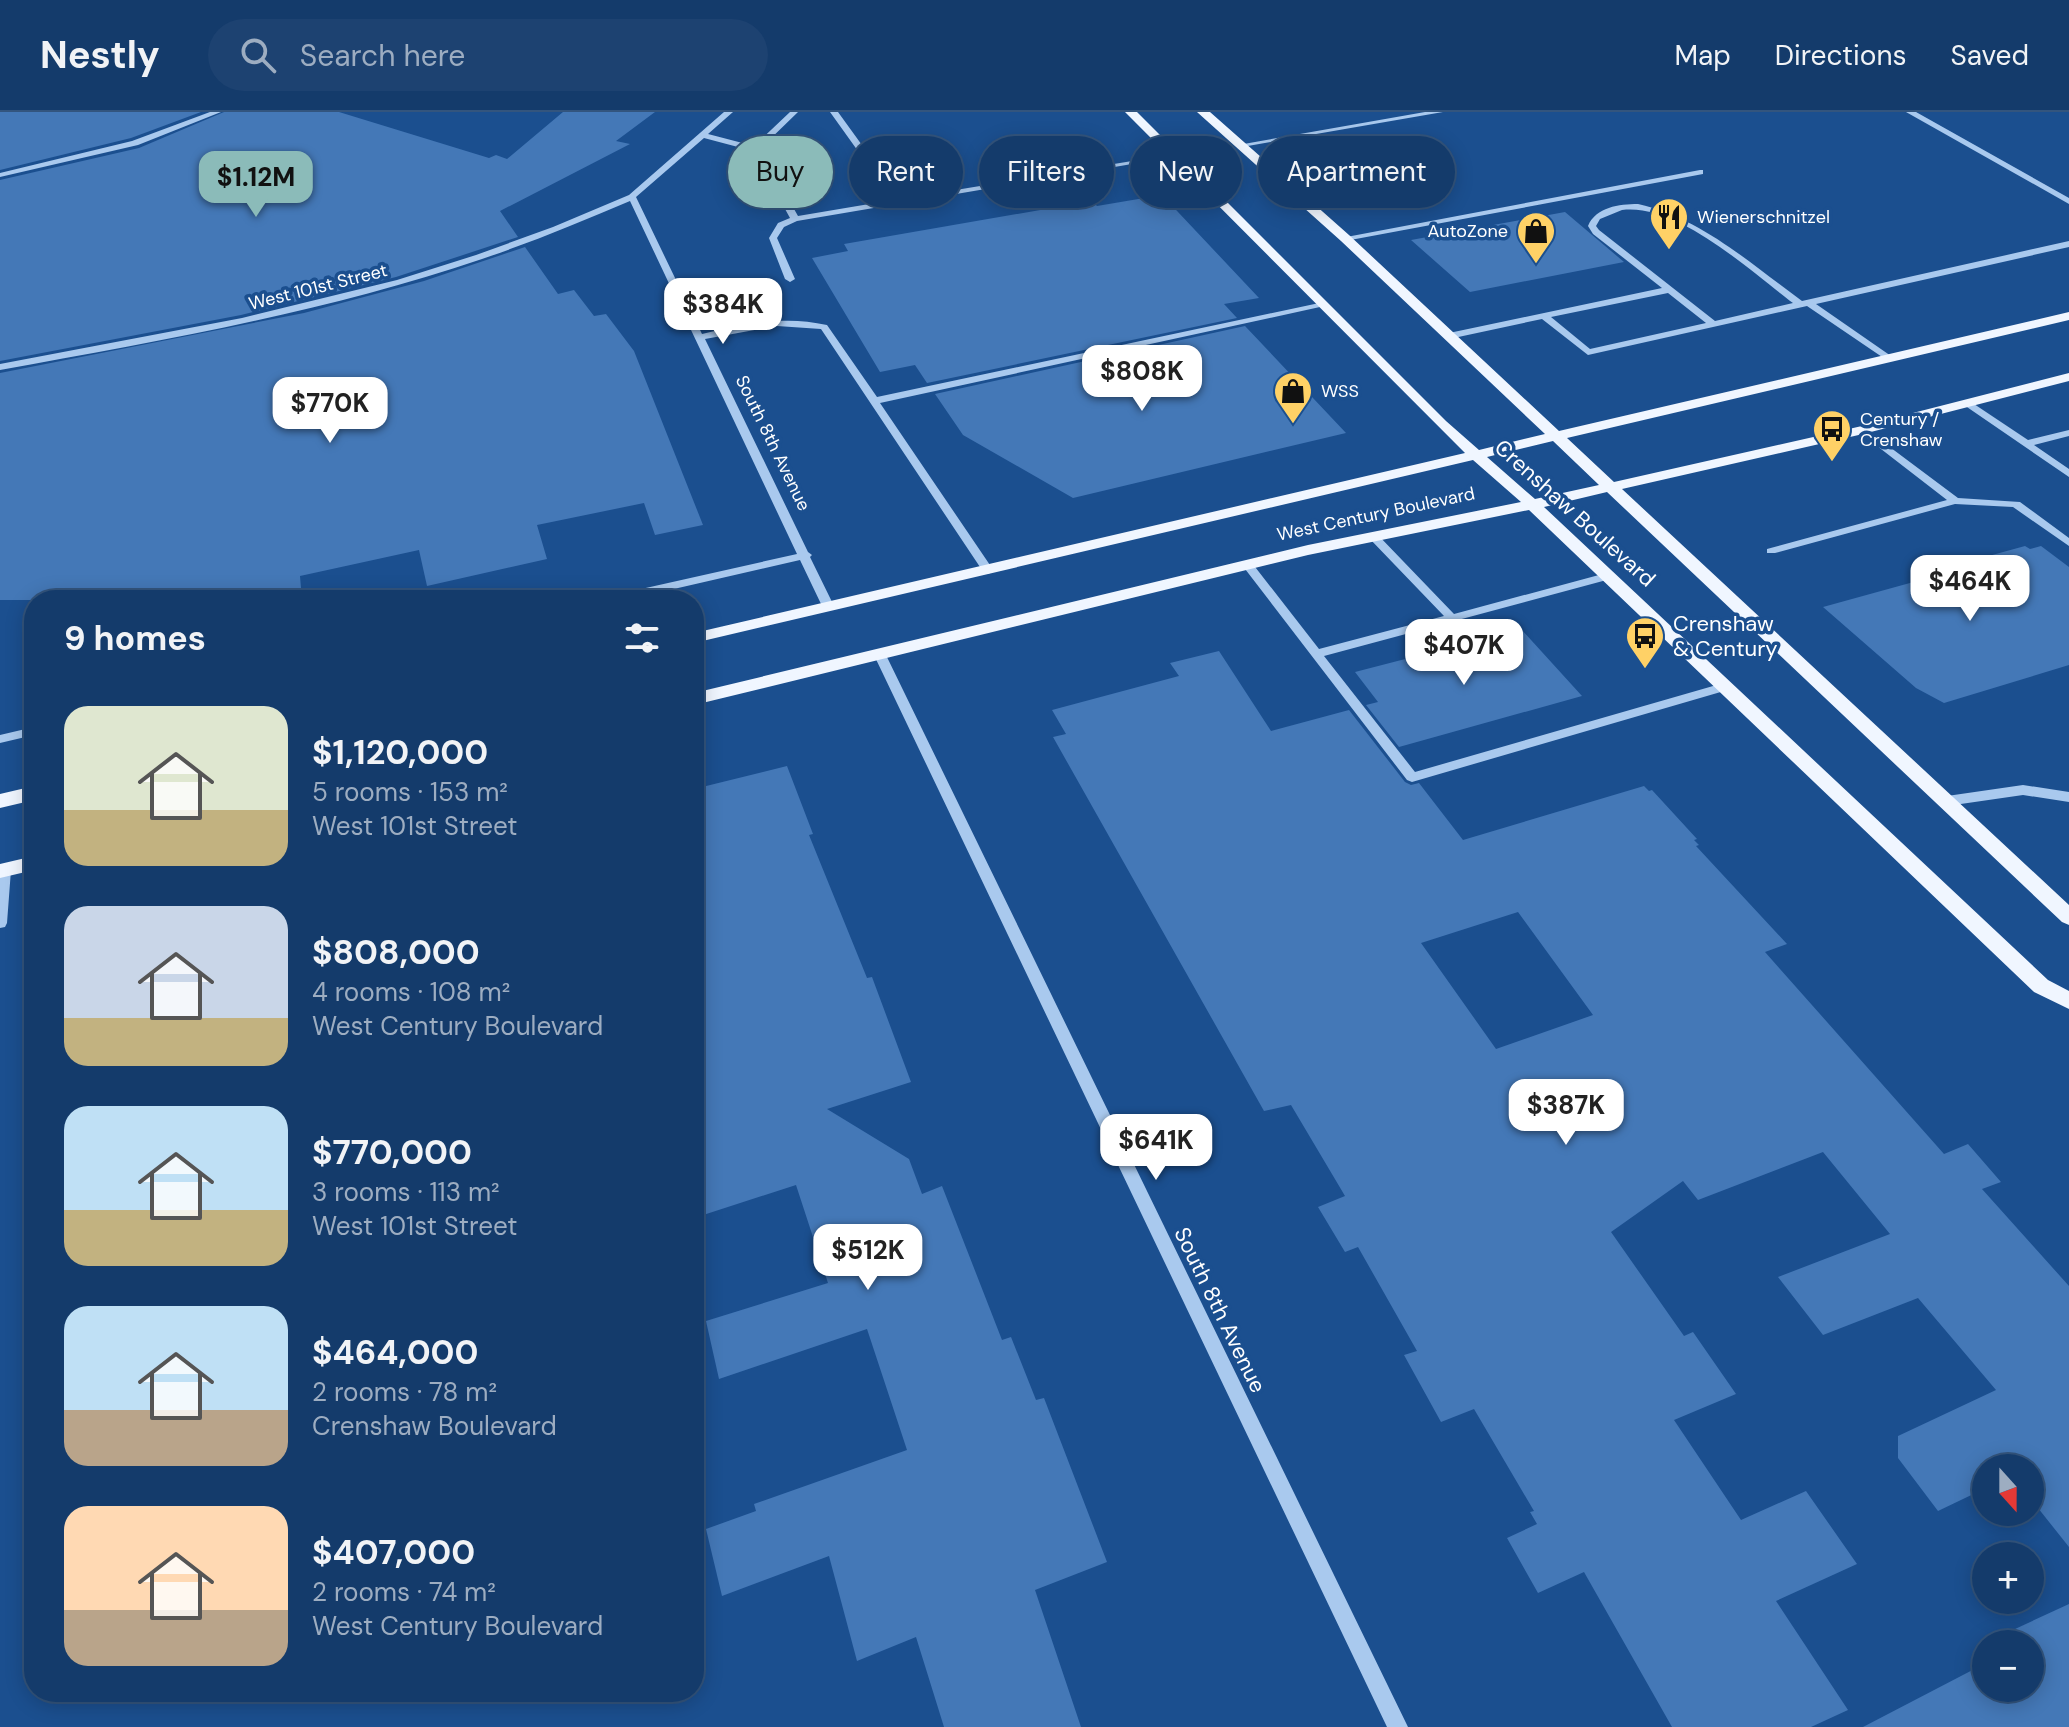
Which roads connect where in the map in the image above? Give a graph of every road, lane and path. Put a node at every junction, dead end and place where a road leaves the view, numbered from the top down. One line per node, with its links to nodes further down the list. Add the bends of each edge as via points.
1 (217, 112): 18 (street, via 121,147)
2 (729, 112): 9 (street)
3 (794, 112): 10 (street)
4 (834, 112): 11 (street)
5 (1131, 112): 12 (main road, Crenshaw Boulevard)
6 (1203, 112): 13 (main road, Crenshaw Boulevard)
7 (1439, 112): 15 (street)
8 (1910, 112): 21 (street)
9 (705, 136): 14 (street); 20 (street)
10 (769, 136)
11 (851, 136)
12 (1155, 136)
13 (1231, 136)
14 (728, 142)
15 (1242, 145): 26 (main road, Crenshaw Boulevard)
16 (1130, 164): 19 (street)
17 (1700, 172): 26 (street)
18 (0, 175)
19 (963, 191)
20 (632, 197): 36 (street, South 8th Avenue); 38 (street, West 101st Street, via 551,233 378,290)
21 (2069, 201)
22 (789, 208): 25 (street)
23 (862, 208): 25 (street)
24 (1227, 208): 31 (main road, Crenshaw Boulevard)
25 (795, 219): 28 (street, via 781,225 773,238)
26 (1345, 238): 35 (main road, Crenshaw Boulevard)
27 (2069, 244): 30 (street)
28 (790, 279)
29 (1668, 290): 30 (street, via 1596,232 1596,217 1625,207 1672,216); 32 (street); 34 (street)
30 (1805, 304): 34 (street); 37 (street)
31 (1324, 305): 40 (street); 46 (main road, Crenshaw Boulevard)
32 (1544, 316): 34 (street, via 1588,352); 35 (street)
33 (2069, 316): 37 (main road, West Century Boulevard)
34 (1713, 324)
35 (1449, 336): 44 (main road, Crenshaw Boulevard)
36 (700, 337): 40 (street, via 781,322 824,327); 54 (street, South 8th Avenue)
37 (1888, 358): 44 (main road, West Century Boulevard)
38 (0, 367)
39 (2069, 377): 41 (main road, West Century Boulevard)
40 (874, 401): 56 (street)
41 (1968, 403): 42 (main road, West Century Boulevard); 45 (street)
42 (1863, 430): 48 (main road, West Century Boulevard); 49 (street)
43 (2069, 433): 45 (street)
44 (1554, 436): 46 (main road, West Century Boulevard); 48 (main road, Crenshaw Boulevard)
45 (2026, 444): 47 (street)
46 (1475, 454): 50 (main road, Crenshaw Boulevard); 56 (main road, West Century Boulevard)
47 (2069, 474)
48 (1609, 487): 50 (main road, West Century Boulevard); 71 (main road, Crenshaw Boulevard)
49 (1955, 501): 52 (street, via 2016,504); 53 (street)
50 (1531, 505): 51 (main road, West Century Boulevard); 57 (main road, Crenshaw Boulevard)
51 (1373, 536): 55 (main road, West Century Boulevard); 60 (street)
52 (2069, 543)
53 (1771, 551)
54 (806, 555): 58 (street); 59 (street, South 8th Avenue)
55 (1248, 565): 62 (main road, West Century Boulevard); 63 (street)
56 (988, 571): 59 (main road, West Century Boulevard)
57 (1610, 576): 60 (street); 64 (main road, Crenshaw Boulevard)
58 (654, 590)
59 (828, 606): 61 (main road, West Century Boulevard)
60 (1452, 618): 63 (street)
61 (704, 636)
62 (879, 653): 65 (main road, West Century Boulevard); 77 (street, South 8th Avenue)
63 (1316, 654): 64 (street, via 1412,777)
64 (1727, 686): 76 (main road, Crenshaw Boulevard, via 2041,986)
65 (704, 697)
66 (24, 733): 67 (street)
67 (0, 739)
68 (24, 795): 70 (main road)
69 (2069, 797): 71 (street, via 2023,790)
70 (0, 801)
71 (1947, 801): 74 (main road, Crenshaw Boulevard)
72 (24, 866): 73 (main road)
73 (2, 871): 75 (street)
74 (2069, 917)
75 (0, 923)
76 (2069, 1001)
77 (1398, 1727)

